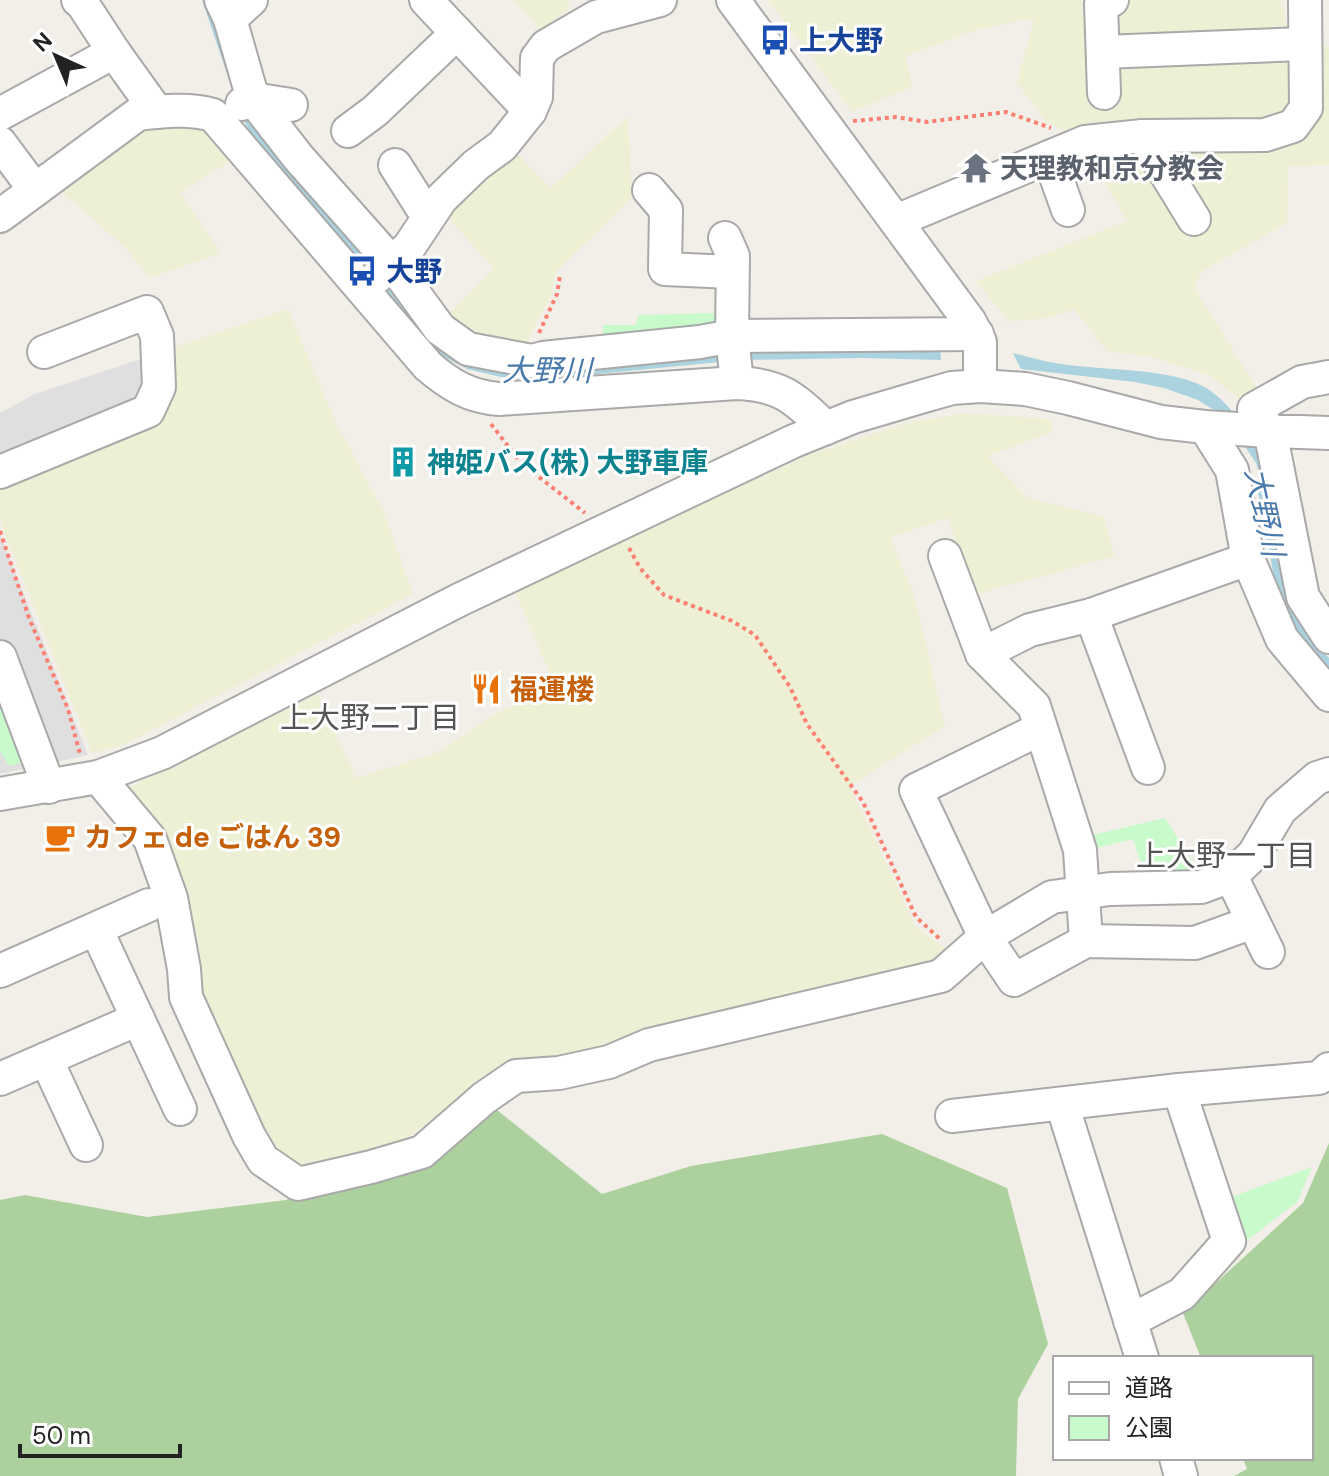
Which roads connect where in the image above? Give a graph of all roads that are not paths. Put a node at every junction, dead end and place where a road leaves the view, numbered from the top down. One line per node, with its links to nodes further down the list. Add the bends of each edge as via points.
1 (78, 0): 10 (street)
2 (426, 0): 8 (street)
3 (660, 0): 15 (street, via 596,17 546,46 537,58 536,97)
4 (733, 0): 30 (street)
5 (1112, 0): 11 (street, via 1101,4)
6 (1305, 0): 9 (street)
7 (234, 6): 14 (street)
8 (457, 33): 15 (street); 19 (street, via 366,101)
9 (1304, 44): 11 (street); 18 (street)
10 (114, 52): 16 (street); 17 (street)
11 (1103, 52): 12 (street)
12 (1104, 93)
13 (291, 105): 14 (street)
14 (232, 108): 16 (street); 32 (street, via 298,157); 34 (street)
15 (530, 111): 28 (street, via 502,146 467,174)
16 (157, 112): 24 (street, via 138,114)
17 (0, 114)
18 (1317, 116): 20 (street, via 1265,135)
19 (348, 131)
20 (1143, 136): 22 (street, via 1085,142); 29 (street)
21 (0, 143): 24 (street)
22 (1049, 157): 26 (street); 30 (street)
23 (395, 165): 28 (street)
24 (35, 190): 27 (street)
25 (649, 190): 33 (street, via 666,210 665,269)
26 (1068, 210)
27 (0, 216)
28 (428, 217): 32 (street)
29 (1194, 219)
30 (896, 221): 35 (street)
31 (725, 238): 33 (street, via 733,256)
32 (392, 263): 34 (street); 36 (street, via 440,329 468,349 532,361)
33 (732, 272): 36 (street)
34 (363, 289): 39 (street, via 428,366 455,387 485,398)
35 (977, 334): 36 (street); 40 (street)
36 (732, 336): 39 (street)
37 (44, 352): 45 (street, via 147,312 157,336 159,387 148,411)
38 (1329, 377): 43 (street, via 1302,382 1254,409)
39 (737, 383): 42 (street, via 783,392)
40 (980, 386): 41 (street, via 1025,389 1161,422); 42 (street, via 952,388)
41 (1205, 427): 43 (street); 47 (street, via 1232,470)
42 (826, 428): 56 (street, via 445,607 162,753)
43 (1270, 431): 44 (street); 49 (street, via 1303,597)
44 (1329, 433)
45 (0, 472)
46 (945, 556): 50 (street)
47 (1248, 559): 48 (street); 52 (street, via 1282,639)
48 (1091, 615): 50 (street, via 1030,630); 54 (street)
49 (1329, 637)
50 (982, 654): 53 (street, via 1034,706)
51 (0, 657): 57 (street)
52 (1329, 695)
53 (1040, 729): 60 (street, via 1080,850); 64 (street, via 916,790)
54 (1150, 768)
55 (1329, 774): 59 (street, via 1280,810 1254,854)
56 (93, 778): 57 (street); 64 (street, via 150,839 171,898 186,997 263,1160 298,1184 422,1152 516,1076 609,1062 649,1045 941,976)
57 (49, 787): 58 (street)
58 (0, 794)
59 (1231, 876): 60 (street, via 1201,887); 62 (street)
60 (1082, 893): 64 (street, via 1052,897); 65 (street)
61 (149, 905): 63 (street)
62 (1253, 922): 65 (street, via 1195,943); 66 (street)
63 (96, 929): 67 (street); 68 (street)
64 (985, 937): 65 (street, via 1014,980)
65 (1086, 941)
66 (1268, 952)
67 (0, 971)
68 (138, 1019): 69 (street); 74 (street)
69 (46, 1059): 71 (street); 76 (street)
70 (1329, 1069): 72 (street, via 1319,1078)
71 (0, 1079)
72 (1179, 1090): 73 (street); 77 (street, via 1229,1241 1182,1294)
73 (1062, 1104): 75 (street); 77 (street)
74 (180, 1109)
75 (952, 1116)
76 (86, 1145)
77 (1130, 1321): 78 (street)
78 (1141, 1356)

